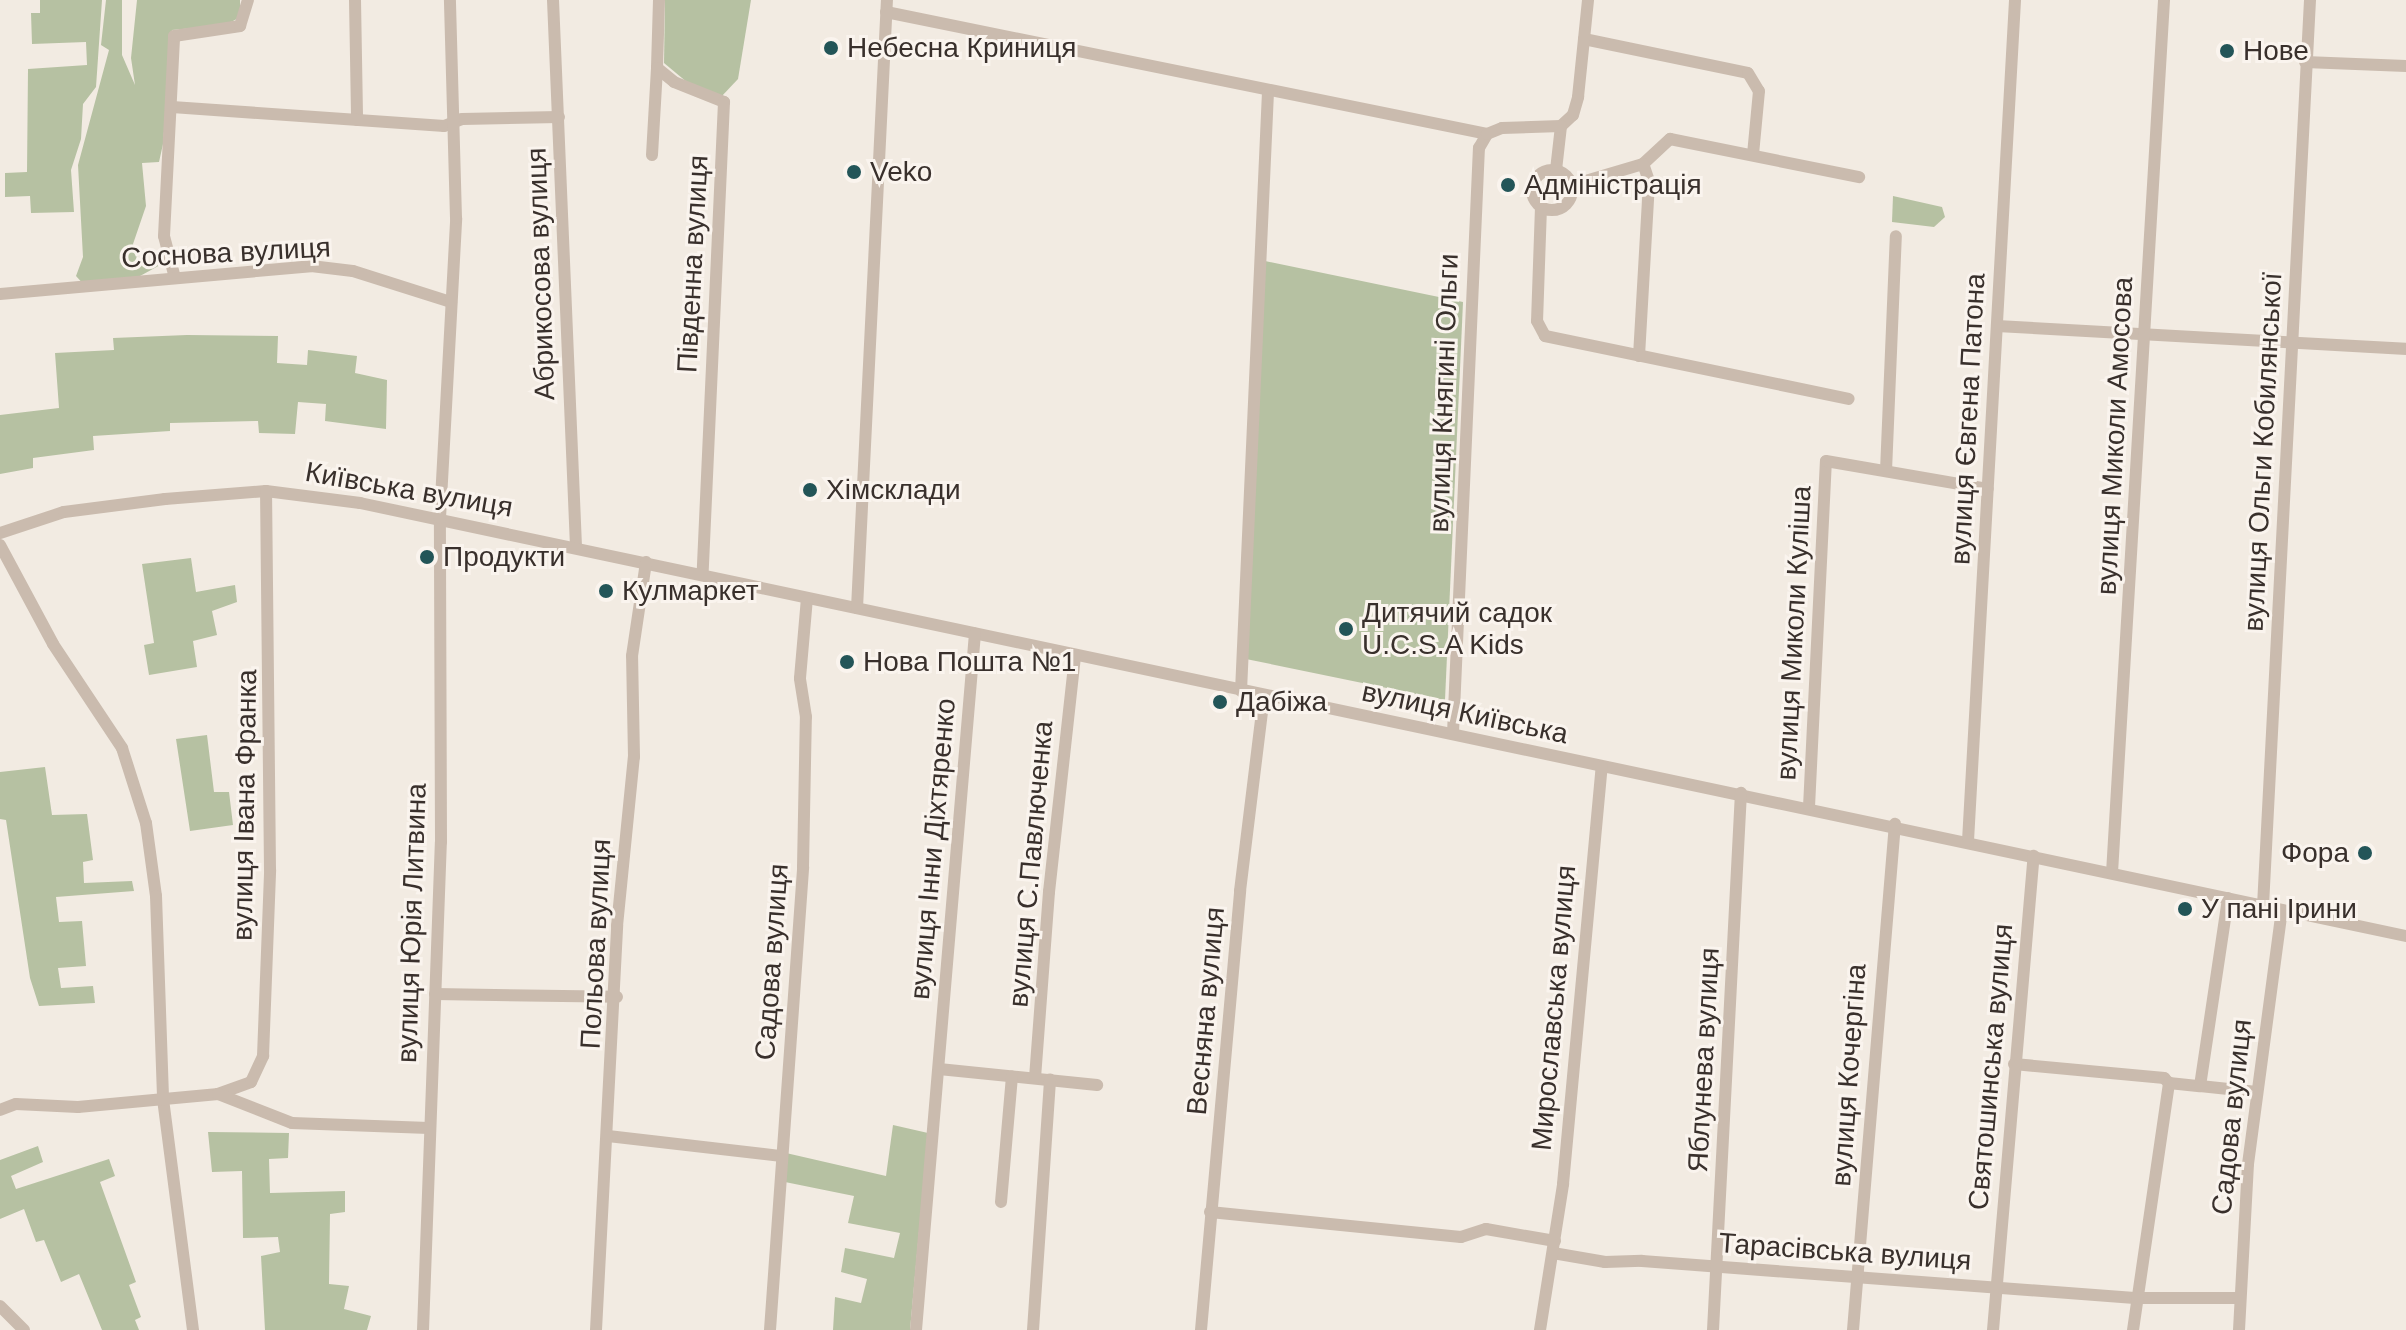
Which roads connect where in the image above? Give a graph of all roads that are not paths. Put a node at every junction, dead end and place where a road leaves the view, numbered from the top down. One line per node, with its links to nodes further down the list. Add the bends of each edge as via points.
1 (248, 0): 16 (street, via 240,26 174,36)
2 (355, 0): 18 (street)
3 (450, 0): 19 (street)
4 (553, 0): 17 (street, Абрикосова вулиця)
5 (659, 0): 14 (street)
6 (1588, 0): 11 (street)
7 (2015, 0): 33 (street, вулиця Євгена Патона)
8 (2164, 0): 34 (street, вулиця Миколи Амосова)
9 (2310, 0): 12 (street, вулиця Ольги Кобилянської)
10 (886, 6): 15 (street, via 1203,73); 49 (street)
11 (1584, 39): 20 (street, via 1578,97 1573,115); 23 (street, via 1748,73 1759,91)
12 (2305, 62): 13 (street); 35 (street, вулиця Ольги Кобилянської)
13 (2406, 66)
14 (657, 68): 22 (street); 47 (street, Південна вулиця, via 674,82 724,102)
15 (1268, 92): 21 (street); 52 (street)
16 (172, 107): 18 (street); 30 (street, via 164,236)
17 (559, 117): 19 (street); 45 (street, Абрикосова вулиця)
18 (357, 120): 19 (street)
19 (453, 123): 32 (street, via 456,218)
20 (1561, 126): 21 (street); 25 (street)
21 (1487, 134): 54 (street, вулиця Княгині Ольги, via 1479,148)
22 (652, 155)
23 (1753, 155): 24 (street, via 1670,139); 26 (street)
24 (1643, 164): 27 (street); 37 (street, via 1649,181)
25 (1556, 170): 27 (street); 28 (street, via 1542,173 1533,184)
26 (1859, 177)
27 (1572, 185): 28 (street, via 1566,206)
28 (1541, 207): 37 (street, via 1539,330 1551,338)
29 (1896, 236): 39 (street)
30 (175, 278): 31 (street, Соснова вулиця); 32 (street, Соснова вулиця, via 311,266 353,271)
31 (0, 294)
32 (451, 302): 42 (street)
33 (1997, 326): 34 (street); 40 (street, вулиця Євгена Патона)
34 (2144, 336): 35 (street); 61 (street, вулиця Миколи Амосова)
35 (2293, 343): 36 (street); 63 (street, вулиця Ольги Кобилянської)
36 (2406, 349)
37 (1639, 356): 38 (street)
38 (1849, 399)
39 (1886, 471): 40 (street); 57 (street, вулиця Миколи Куліша, via 1826,461)
40 (1988, 489): 59 (street, вулиця Євгена Патона)
41 (266, 491): 42 (street, Київська вулиця); 43 (street, Київська вулиця, via 64,512); 77 (street, вулиця Івана Франка, via 270,810 263,1056 251,1082)
42 (440, 518): 45 (street, Київська вулиця); 66 (street, вулиця Юрія Литвина, via 441,842)
43 (0, 533)
44 (0, 545): 78 (street, via 53,644 122,748 146,823 156,896)
45 (576, 546): 46 (street, Київська вулиця)
46 (646, 562): 47 (street, Київська вулиця); 67 (street, Польова вулиця, via 632,656 634,757 618,911)
47 (703, 573): 48 (street, Київська вулиця)
48 (807, 598): 49 (street, вулиця Київська); 82 (street, Садова вулиця, via 800,678 806,717 803,867)
49 (857, 608): 50 (street, вулиця Київська)
50 (975, 633): 51 (street, вулиця Київська); 69 (street, вулиця Інни Діхтяренко)
51 (1075, 655): 52 (street, вулиця Київська); 71 (street, вулиця С.Павлюченка)
52 (1241, 691): 53 (street, вулиця Київська)
53 (1264, 696): 54 (street, вулиця Київська); 84 (street, Весняна вулиця)
54 (1453, 733): 55 (street, вулиця Київська)
55 (1602, 767): 56 (street, вулиця Київська); 85 (street, Мирославська вулиця)
56 (1741, 793): 57 (street, вулиця Київська); 86 (street, Яблунева вулиця)
57 (1809, 807): 58 (street, вулиця Київська)
58 (1895, 824): 59 (street, вулиця Київська); 87 (street, вулиця Кочергіна)
59 (1968, 841): 60 (street, вулиця Київська)
60 (2034, 856): 61 (street, вулиця Київська); 68 (street, Святошинська вулиця)
61 (2112, 873): 62 (street, вулиця Київська)
62 (2228, 898): 63 (street, вулиця Київська); 75 (street)
63 (2263, 906): 64 (street, вулиця Київська)
64 (2282, 910): 65 (street, вулиця Київська); 76 (street, Садова вулиця)
65 (2406, 936)
66 (435, 994): 67 (street); 80 (street, вулиця Юрія Литвина)
67 (617, 997): 81 (street, Польова вулиця)
68 (2014, 1064): 73 (street, via 2164,1078); 88 (street, Святошинська вулиця)
69 (939, 1069): 70 (street); 97 (street, вулиця Інни Діхтяренко)
70 (1012, 1076): 71 (street); 83 (street)
71 (1035, 1078): 72 (street)
72 (1050, 1080): 74 (street); 98 (street)
73 (2169, 1083): 75 (street); 89 (street)
74 (1097, 1085)
75 (2200, 1086): 76 (street)
76 (2257, 1092): 90 (street, Садова вулиця)
77 (218, 1094): 78 (street); 80 (street, via 292,1123)
78 (163, 1099): 79 (street, via 78,1107 16,1104); 93 (street)
79 (0, 1110)
80 (429, 1128): 94 (street, вулиця Юрія Литвина)
81 (608, 1136): 82 (street); 95 (street, Польова вулиця)
82 (782, 1156): 96 (street, Садова вулиця)
83 (1001, 1202)
84 (1210, 1212): 85 (street, Тарасівська вулиця, via 1461,1237 1486,1229); 99 (street, Весняна вулиця)
85 (1554, 1247): 86 (street, Тарасівська вулиця, via 1605,1262); 100 (street, Мирославська вулиця)
86 (1717, 1268): 87 (street, Тарасівська вулиця); 101 (street, Яблунева вулиця)
87 (1857, 1276): 88 (street, Тарасівська вулиця); 102 (street, вулиця Кочергіна)
88 (1996, 1287): 89 (street, Тарасівська вулиця); 103 (street, Святошинська вулиця)
89 (2135, 1298): 90 (street, Тарасівська вулиця); 104 (street)
90 (2240, 1298): 105 (street, Садова вулиця)
91 (0, 1306): 92 (street)
92 (24, 1330)
93 (193, 1330)
94 (423, 1330)
95 (596, 1330)
96 (770, 1330)
97 (916, 1330)
98 (1033, 1330)
99 (1201, 1330)
100 (1540, 1330)
101 (1713, 1330)
102 (1853, 1330)
103 (1993, 1330)
104 (2133, 1330)
105 (2239, 1330)

